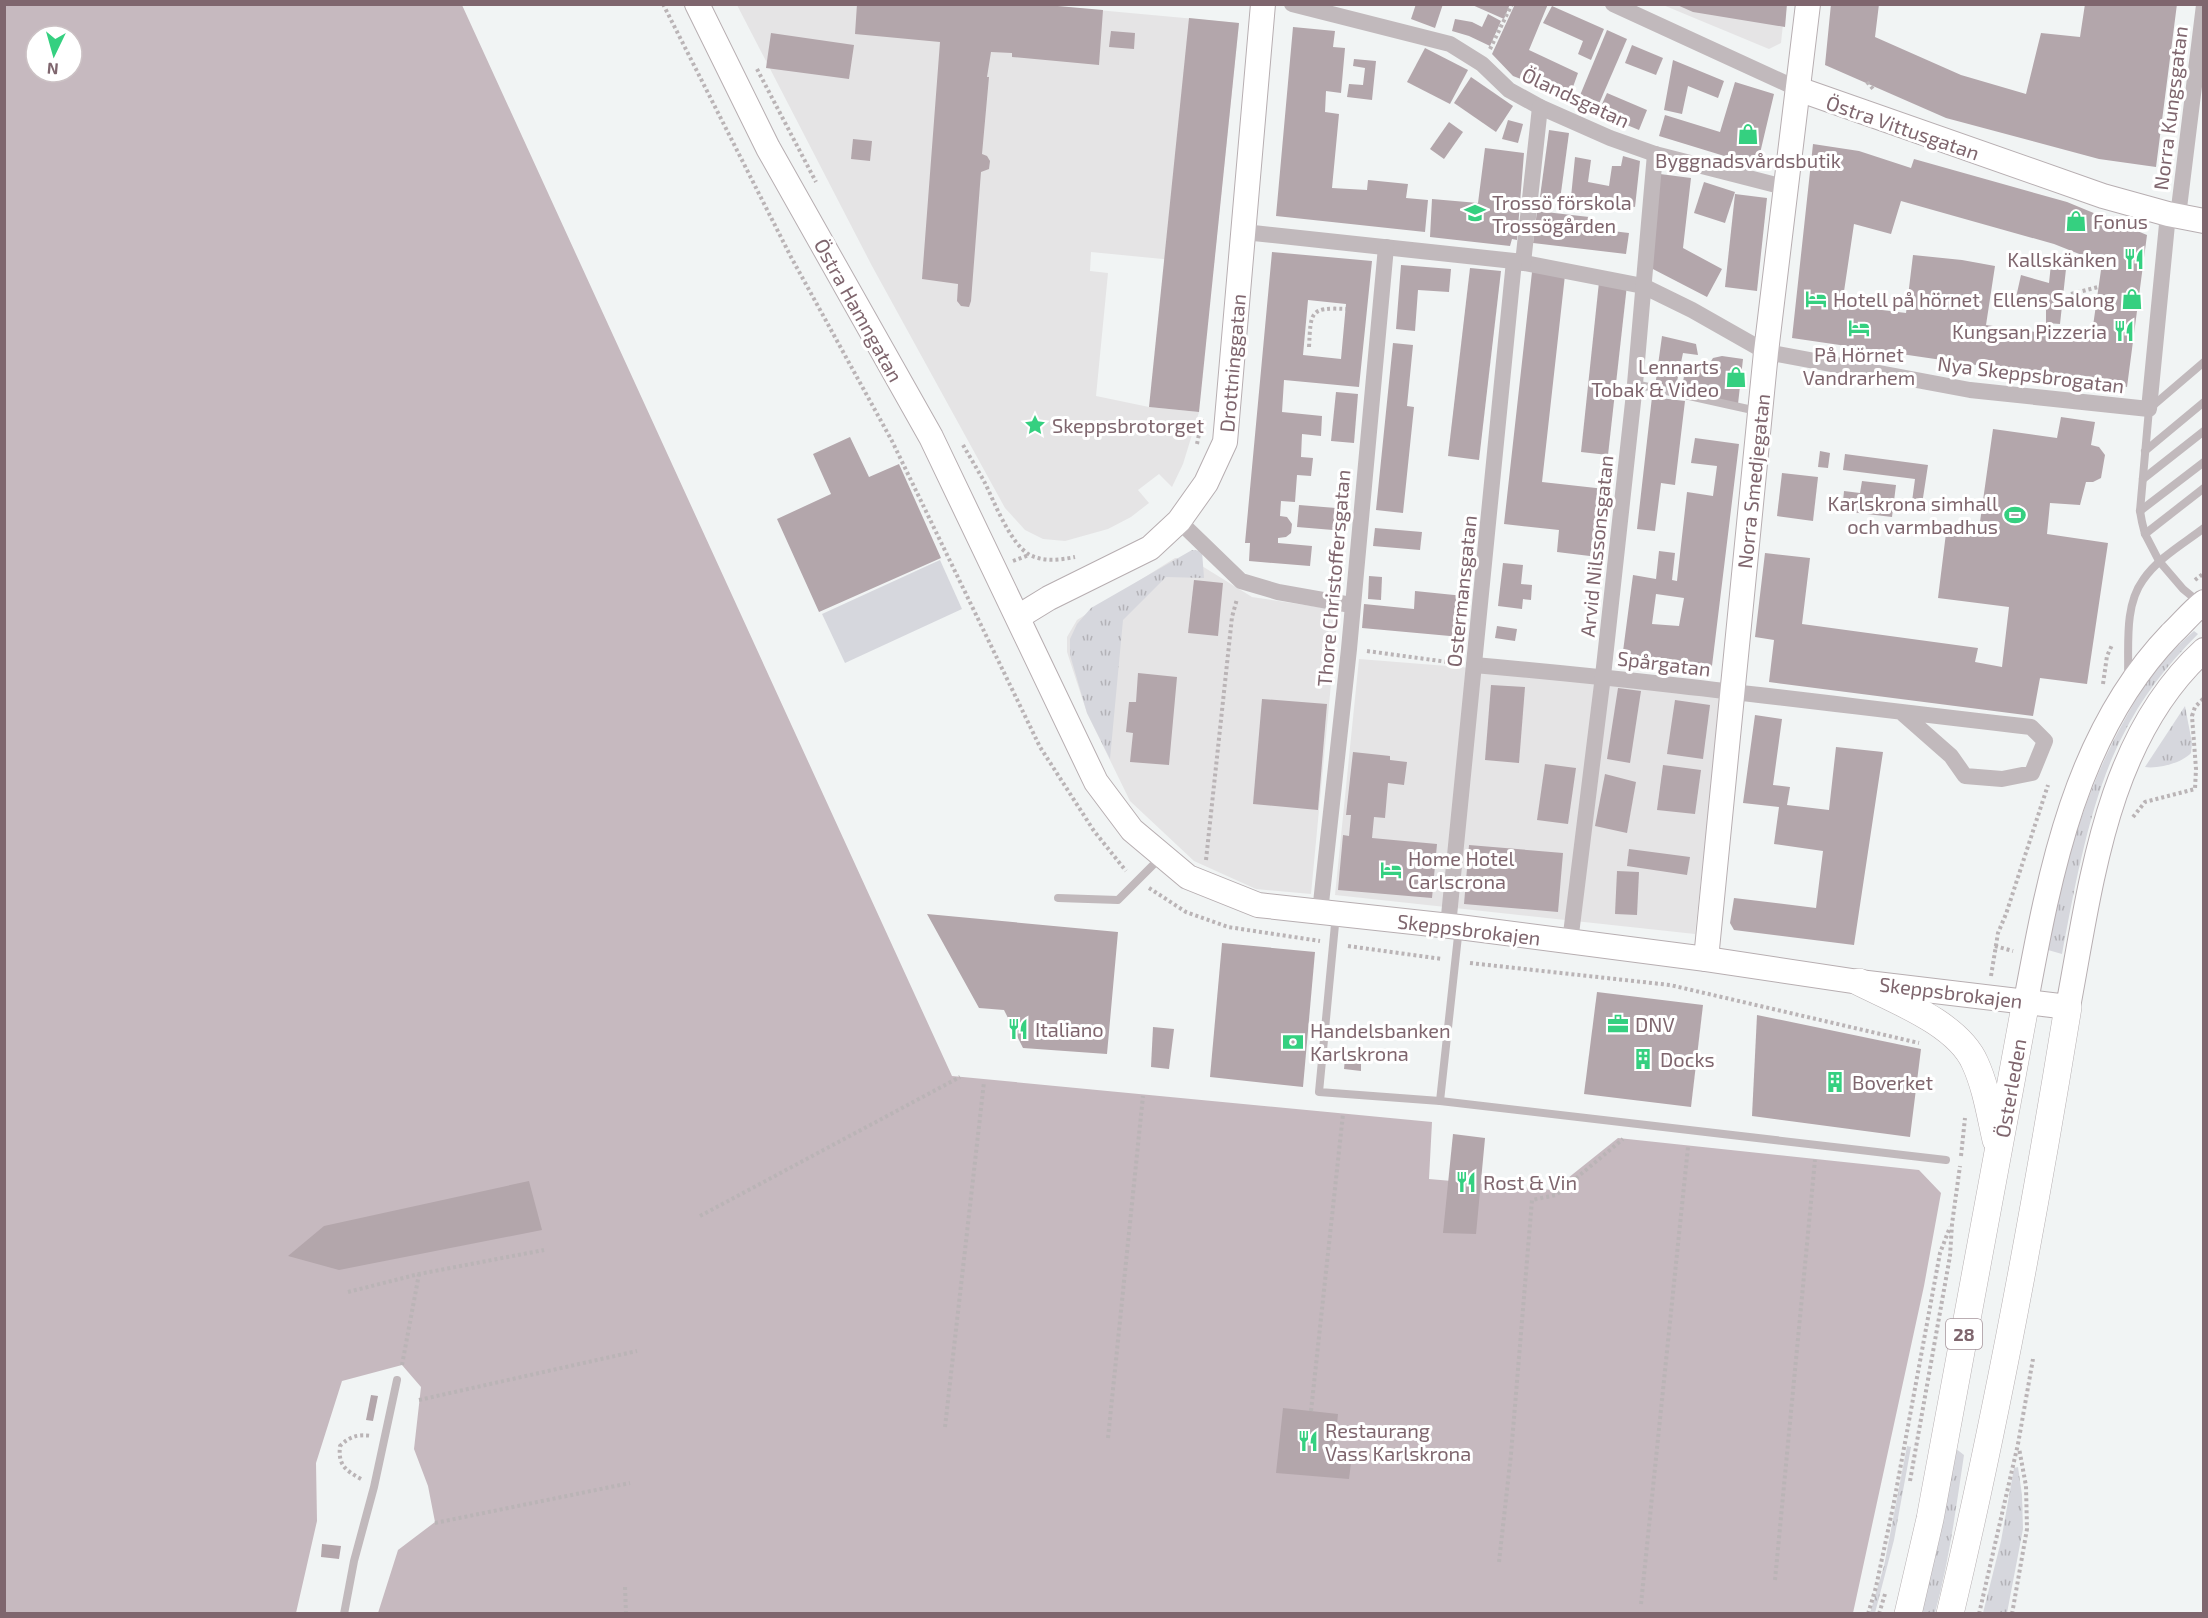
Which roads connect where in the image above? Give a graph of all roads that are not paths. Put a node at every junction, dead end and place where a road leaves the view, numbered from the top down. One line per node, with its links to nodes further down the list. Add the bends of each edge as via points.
1 (697, 4): 35 (street, Östra Hamngatan, via 768,148 931,437)
2 (1263, 4): 13 (street, Drottninggatan)
3 (1292, 4): 8 (street, Ölandsgatan, via 1450,44 1482,64 1509,90)
4 (1613, 4): 7 (street, Östra Vittusgatan)
5 (1808, 4): 7 (street, Norra Smedjegatan)
6 (2204, 5): 11 (street, Norra Kungsgatan)
7 (1798, 89): 10 (street, Norra Smedjegatan); 11 (street, Östra Vittusgatan, via 2103,196)
8 (1540, 107): 9 (street, Ölandsgatan); 15 (street, Ostermansgatan)
9 (1654, 154): 10 (street, Ölandsgatan); 16 (street, Arvid Nilssonsgatan)
10 (1784, 187): 17 (street, Norra Smedjegatan)
11 (2173, 215): 12 (street, Östra Vittusgatan); 21 (street, Norra Kungsgatan)
12 (2204, 221)
13 (1244, 232): 14 (street, Nya Skeppsbrogatan); 29 (street, Drottninggatan, via 1224,442 1206,483)
14 (1386, 247): 15 (street, Nya Skeppsbrogatan); 33 (street, Thore Christoffersgatan)
15 (1519, 262): 16 (street, Nya Skeppsbrogatan); 37 (street, Ostermansgatan)
16 (1643, 286): 17 (street, Nya Skeppsbrogatan); 19 (street, Arvid Nilssonsgatan)
17 (1766, 352): 21 (street, Nya Skeppsbrogatan, via 1970,390); 22 (street, Norra Smedjegatan)
18 (2204, 362): 21 (lane)
19 (1635, 384): 22 (lane); 38 (street, Arvid Nilssonsgatan)
20 (2204, 402): 24 (lane)
21 (2149, 409): 24 (lane, Norra Kungsgatan)
22 (1760, 411): 40 (street, Norra Smedjegatan)
23 (2204, 431): 26 (lane)
24 (2145, 451): 26 (lane, Norra Kungsgatan)
25 (2204, 462): 28 (lane)
26 (2143, 479): 28 (lane, Norra Kungsgatan)
27 (2203, 489): 31 (lane)
28 (2140, 511): 31 (lane, Norra Kungsgatan)
29 (1179, 521): 33 (street, via 1241,581 1278,592); 35 (street, Drottninggatan, via 1150,548)
30 (2204, 528): 32 (lane)
31 (2145, 534): 32 (lane, Norra Kungsgatan)
32 (2159, 561): 34 (lane, Norra Kungsgatan); 39 (lane, via 2142,580 2131,609)
33 (1352, 604): 44 (street, Thore Christoffersgatan)
34 (2202, 604): 39 (street, Österleden, via 2154,652)
35 (1018, 617): 42 (street, Skeppsbrokajen, via 1096,782 1132,830)
36 (2204, 650): 50 (street, via 2175,678 2158,703 2118,786 2092,883)
37 (1474, 665): 38 (street, Spårgatan); 45 (street, Ostermansgatan)
38 (1603, 676): 40 (street, Spårgatan); 46 (street, Arvid Nilssonsgatan)
39 (2127, 688): 49 (street, Österleden, via 2101,733 2066,822)
40 (1732, 693): 41 (street, Spårgatan); 47 (street, Norra Smedjegatan)
41 (1901, 712): 41 (street, Spårgatan, via 1951,756 1965,776 2002,778 2032,772 2044,741 2031,727)
42 (1162, 856): 43 (lane, via 1118,900); 44 (street, Skeppsbrokajen, via 1188,877 1258,905)
43 (1058, 898)
44 (1328, 913): 45 (street, Skeppsbrokajen); 51 (lane, via 1333,943 1319,1092)
45 (1453, 926): 46 (street, Skeppsbrokajen); 51 (lane, via 1455,961)
46 (1570, 942): 47 (street, Skeppsbrokajen)
47 (1706, 959): 48 (street, Skeppsbrokajen)
48 (1860, 982): 49 (street, Skeppsbrokajen); 52 (main road, via 1944,1027 1963,1042 1975,1062)
49 (2026, 1001): 50 (street, Skeppsbrokajen); 52 (main road, Österleden / 28)
50 (2068, 1007): 57 (main road, 28, via 2012,1330)
51 (1440, 1101): 53 (lane)
52 (1999, 1150): 56 (main road, Österleden / 28, via 1930,1519)
53 (1946, 1160)
54 (397, 1380): 55 (lane)
55 (344, 1614)
56 (1908, 1614)
57 (1950, 1614)

